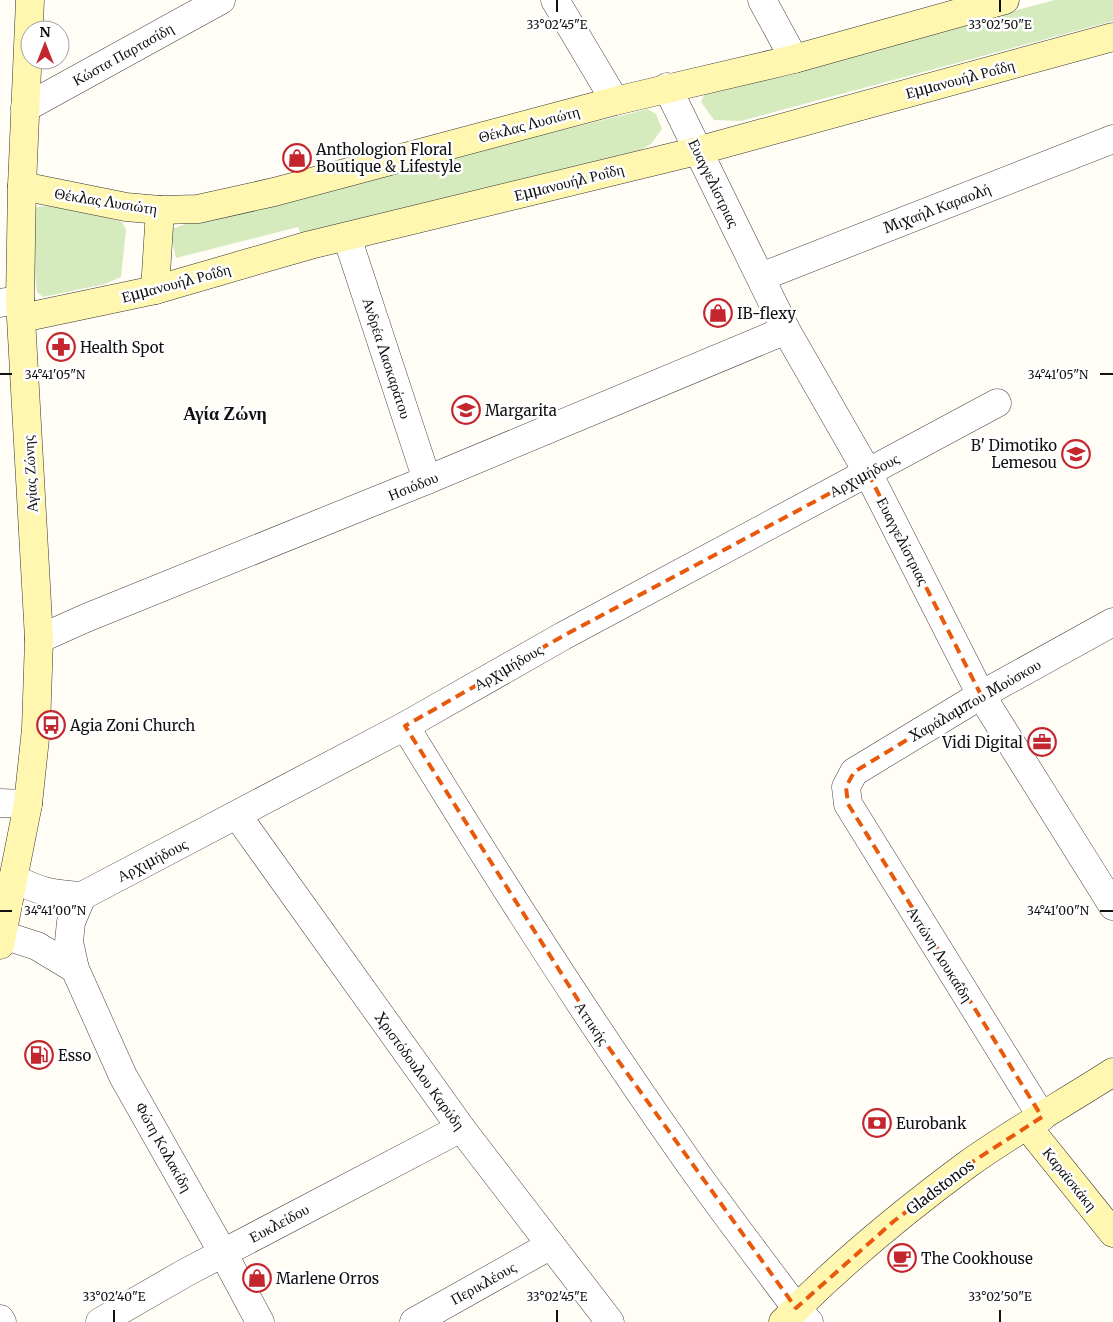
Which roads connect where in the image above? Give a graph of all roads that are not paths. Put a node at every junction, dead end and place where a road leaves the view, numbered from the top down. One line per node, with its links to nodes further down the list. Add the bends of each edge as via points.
1 (30, 0): 10 (street, Αγίας Ζώνης)
2 (221, 0): 10 (street, Κώστα Παρτασίδη)
3 (555, 0): 9 (street)
4 (762, 0): 7 (street)
5 (1004, 0): 7 (street, Θέκλας Λυσιώτη)
6 (1113, 37): 12 (street, Εμμανουήλ Ροΐδη)
7 (794, 59): 8 (street, Θέκλας Λυσιώτη)
8 (668, 88): 9 (street, Θέκλας Λυσιώτη); 12 (street, Ευαγγελίστριας)
9 (615, 101): 14 (street, Θέκλας Λυσιώτη, via 274,192 198,209)
10 (25, 108): 13 (street, Αγίας Ζώνης)
11 (1113, 139): 16 (street, Μιχαήλ Καραολή)
12 (697, 151): 15 (street, Εμμανουήλ Ροΐδη); 16 (street, Ευαγγελίστριας)
13 (22, 186): 14 (street, Θέκλας Λυσιώτη, via 109,204); 18 (street, Αγίας Ζώνης)
14 (160, 210): 17 (street)
15 (346, 236): 17 (street, Εμμανουήλ Ροΐδη); 22 (street, Ανδρέα Λασκαράτου)
16 (761, 277): 19 (street, Ευαγγελίστριας)
17 (155, 290): 18 (street, Εμμανουήλ Ροΐδη, via 77,308)
18 (14, 307): 24 (street, Αγίας Ζώνης)
19 (786, 330): 21 (street, Ευαγγελίστριας); 22 (street, Ησιόδου)
20 (997, 403): 21 (street, Αρχιμήδους)
21 (868, 473): 25 (street, Ευαγγελίστριας); 26 (street, Αρχιμήδους, via 562,636)
22 (427, 480): 24 (street, Ησιόδου)
23 (1113, 622): 25 (street, Χαράλαμπου Μούσκου)
24 (39, 639): 29 (street, Αγίας Ζώνης, via 36,729)
25 (982, 695): 27 (street, Χαράλαμπου Μούσκου, via 854,772); 33 (street, Ευαγγελίστριας)
26 (405, 726): 30 (street, Αρχιμήδους); 42 (street, Αττικής, via 604,1041)
27 (846, 787): 37 (street, Αντώνη Λουκαΐδη, via 848,804)
28 (0, 803): 29 (street)
29 (28, 804): 31 (street, Αγίας Ζώνης)
30 (237, 815): 32 (street, Αρχιμήδους); 38 (street, Χριστόδουλου Καρύδη)
31 (13, 878): 32 (street, via 51,894); 34 (street, Αγίας Ζώνης)
32 (82, 896): 35 (street, Φώτη Κολακίδη, via 71,922 69,942)
33 (1113, 906)
34 (1, 940): 35 (street, via 37,946)
35 (75, 969): 41 (street, Φώτη Κολακίδη, via 124,1076)
36 (1113, 1072): 37 (street, Gladstonos)
37 (1035, 1122): 39 (street, Καραϊσκάκη); 42 (street, Gladstonos, via 969,1164 894,1221 842,1266)
38 (461, 1128): 40 (street, Χριστόδουλου Καρύδη); 41 (street, Ευκλείδου)
39 (1113, 1233)
40 (551, 1245): 45 (street, Περικλέους); 46 (street, Χριστόδουλου Καρύδη)
41 (223, 1253): 43 (street, Ευκλείδου); 44 (street, Φώτη Κολακίδη)
42 (796, 1317)
43 (100, 1322)
44 (260, 1322)
45 (414, 1322)
46 (610, 1322)

